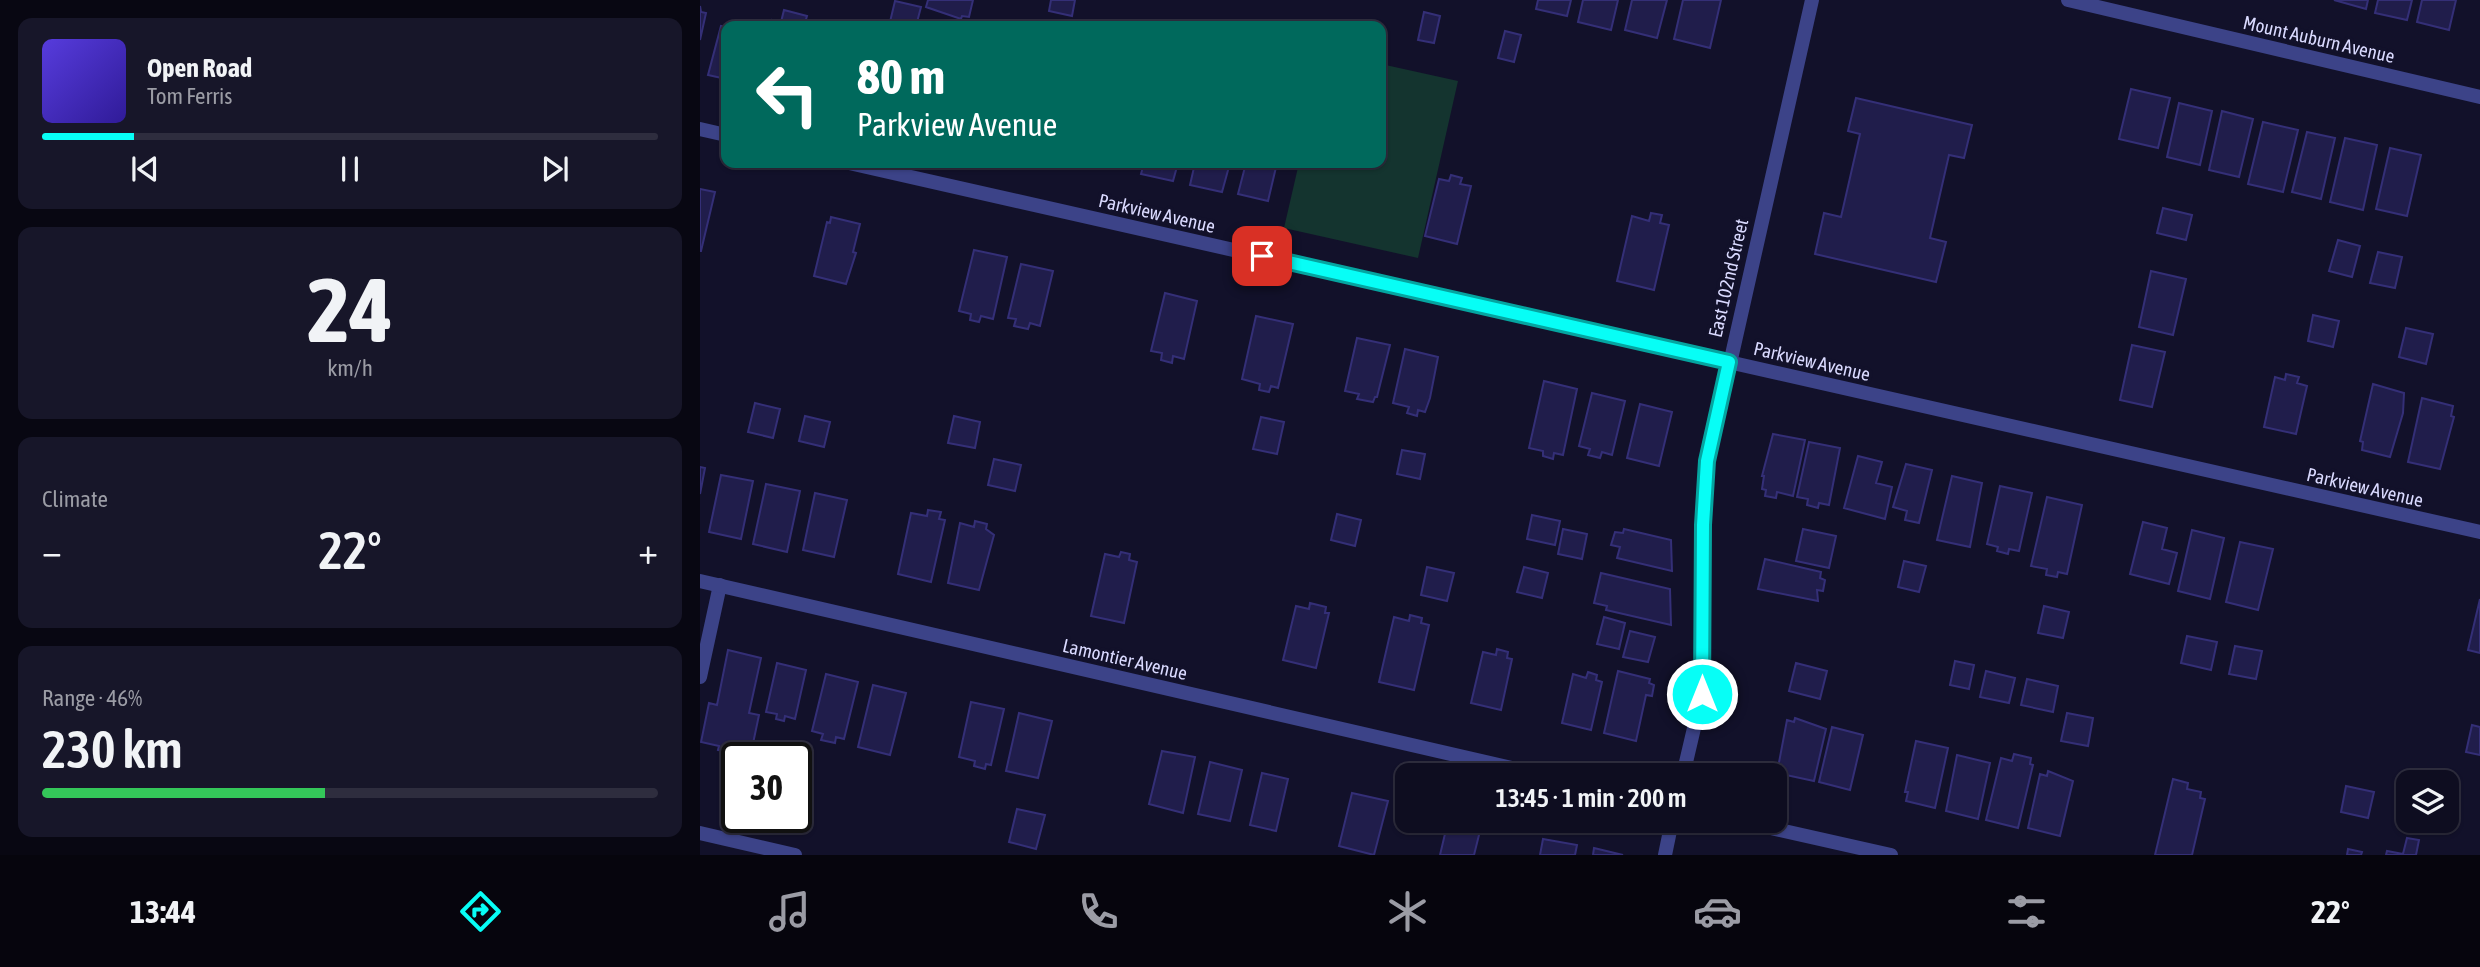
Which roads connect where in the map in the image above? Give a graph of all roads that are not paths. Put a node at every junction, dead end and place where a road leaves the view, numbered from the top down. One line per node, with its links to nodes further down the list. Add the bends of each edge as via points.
1 (1812, 0): 7 (street, East 102nd Street)
2 (2068, 0): 3 (street, Mount Auburn Avenue)
3 (2480, 97)
4 (700, 129): 5 (street)
5 (721, 134)
6 (871, 168): 7 (street, Parkview Avenue)
7 (1729, 362): 8 (street, Parkview Avenue); 13 (street, East 102nd Street, via 1707,461 1702,694)
8 (2480, 532)
9 (700, 581): 10 (street, Lamontier Avenue)
10 (720, 586): 11 (street); 12 (street, Lamontier Avenue)
11 (700, 677)
12 (1490, 763)
13 (1686, 763)
14 (1787, 832): 19 (street)
15 (700, 833): 17 (street)
16 (1670, 833): 18 (street)
17 (795, 855)
18 (1665, 855)
19 (1891, 855)

